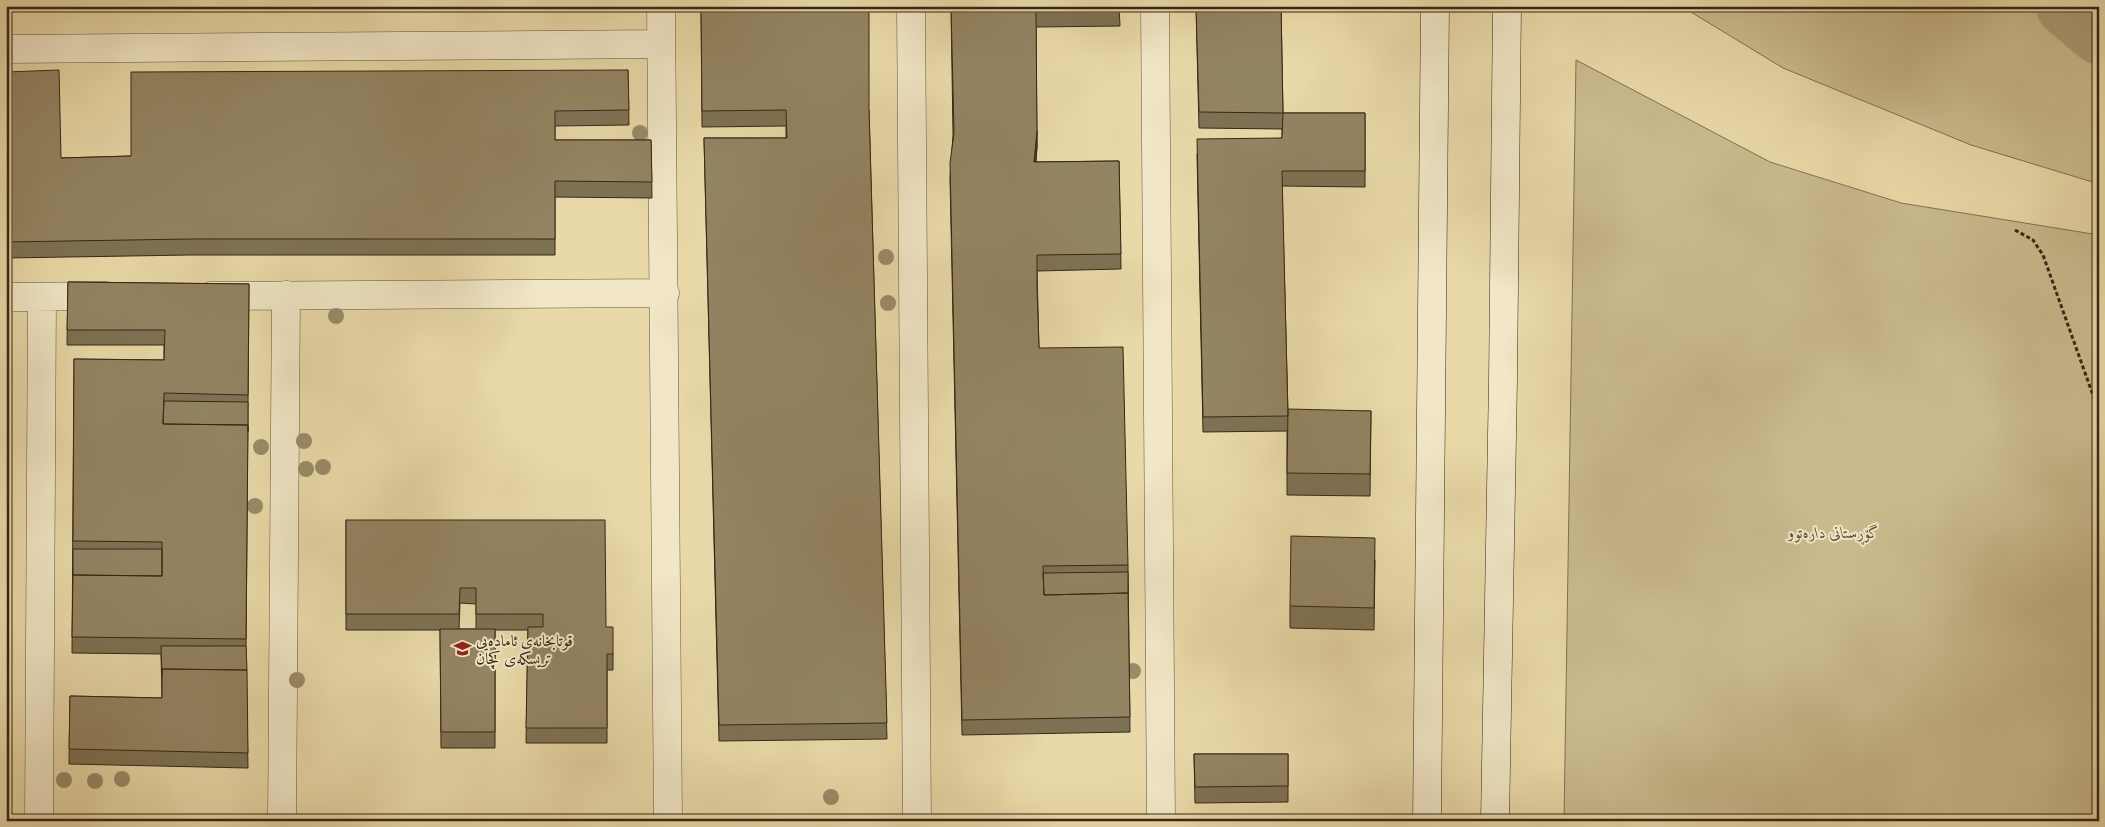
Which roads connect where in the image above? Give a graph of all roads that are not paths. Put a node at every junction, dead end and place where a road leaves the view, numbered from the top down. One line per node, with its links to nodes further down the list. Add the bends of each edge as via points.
1 (661, 6): 6 (street)
2 (911, 6): 17 (street)
3 (1156, 6): 18 (street)
4 (1435, 6): 19 (street)
5 (1507, 6): 20 (street)
6 (661, 44): 7 (street); 8 (street)
7 (6, 50)
8 (665, 293): 9 (street); 16 (street)
9 (286, 295): 11 (street); 15 (street)
10 (130, 296): 13 (street)
11 (188, 296)
12 (6, 297): 13 (street)
13 (42, 297): 14 (street)
14 (39, 821)
15 (282, 821)
16 (668, 821)
17 (917, 821)
18 (1161, 821)
19 (1427, 821)
20 (1495, 821)

